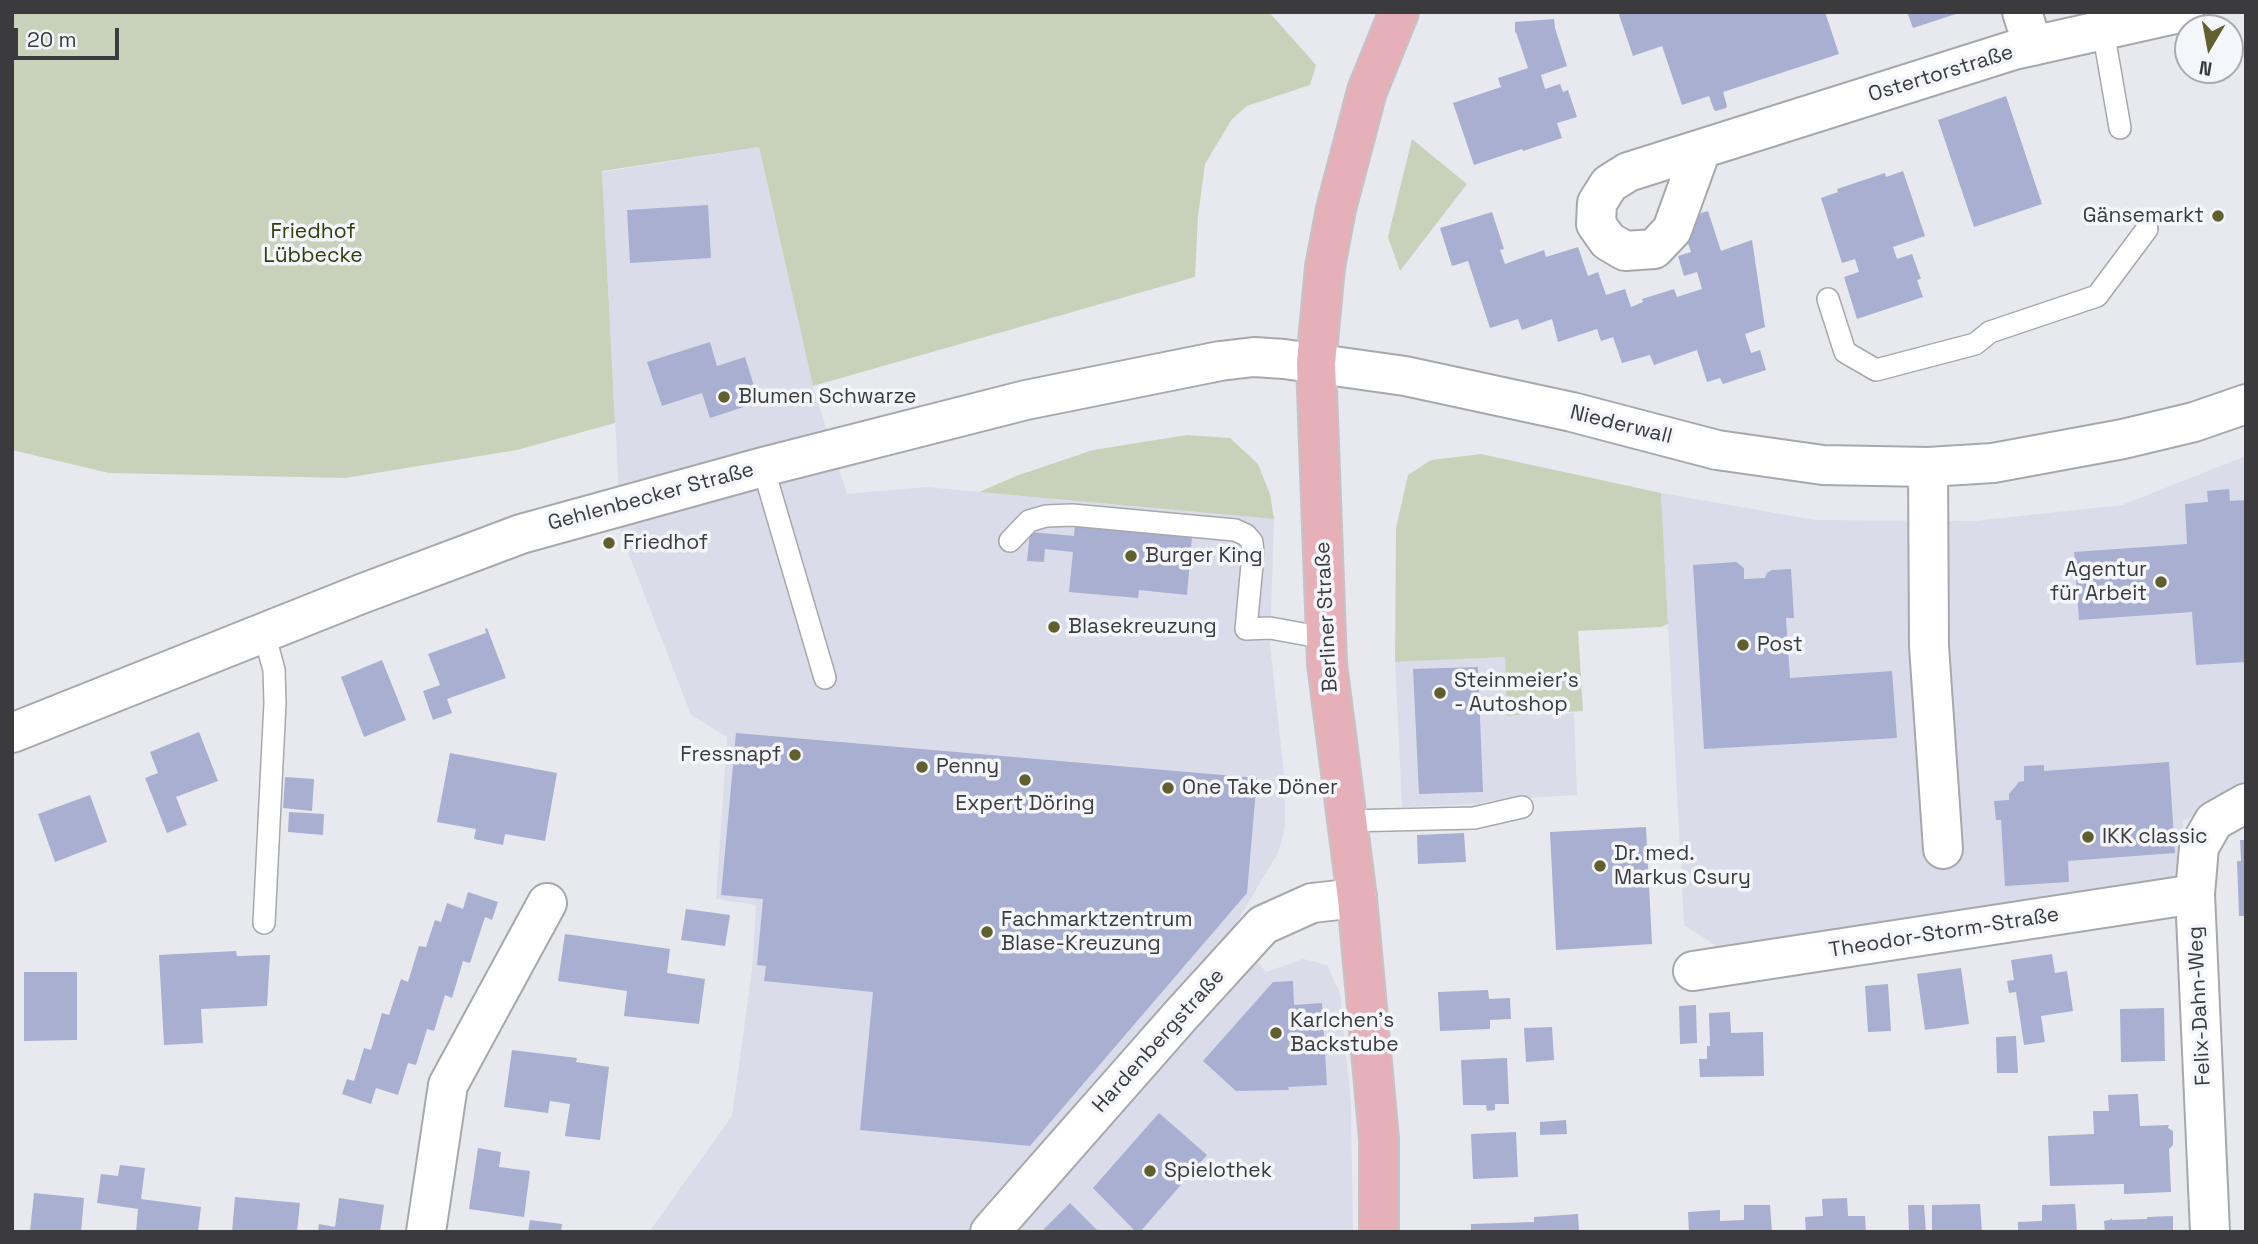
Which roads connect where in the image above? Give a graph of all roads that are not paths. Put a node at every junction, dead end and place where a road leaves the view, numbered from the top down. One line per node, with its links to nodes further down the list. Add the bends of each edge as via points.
1 (1399, 12): 9 (main road, Berliner Straße, via 1367,92 1336,209)
2 (2185, 12): 4 (street, Ostertorstraße)
3 (2028, 29): 4 (street, Ostertorstraße); 6 (street, Ostertorstraße, via 2014,50)
4 (2103, 30): 5 (lane)
5 (2120, 128)
6 (1701, 150)
7 (2147, 229): 8 (lane, via 2097,296 1990,332 1975,344 1876,370 1845,352)
8 (1828, 299)
9 (1316, 363): 11 (street, Gehlenbecker Straße, via 1254,357 1220,361 1026,400); 12 (street, Niederwall, via 1518,400 1717,450 1823,466); 15 (main road, Berliner Straße)
10 (2246, 404): 12 (street, Niederwall, via 2123,439 1993,463)
11 (763, 467): 14 (street, Gehlenbecker Straße, via 521,534); 16 (lane)
12 (1928, 467): 21 (street, via 1929,646)
13 (1010, 541): 15 (lane, via 1029,521 1046,516 1235,530 1252,542 1246,629 1270,628)
14 (264, 633): 17 (street, Gehlenbecker Straße); 25 (lane, via 274,670 275,703)
15 (1325, 638): 20 (main road, Berliner Straße)
16 (825, 678)
17 (12, 733)
18 (2246, 803): 22 (street, Felix-Dahn-Weg, via 2214,821 2199,847)
19 (1522, 807): 20 (lane, via 1474,818)
20 (1346, 821): 23 (main road, Berliner Straße)
21 (1943, 849)
22 (2195, 894): 26 (street, Theodor-Storm-Straße); 30 (street, Felix-Dahn-Weg)
23 (1357, 898): 28 (street, Hardenbergstraße, via 1312,904 1263,925); 29 (main road, Berliner Straße, via 1379,1139)
24 (547, 903): 27 (street, via 448,1085)
25 (264, 923)
26 (1693, 971)
27 (426, 1232)
28 (990, 1232)
29 (1379, 1232)
30 (2210, 1232)

